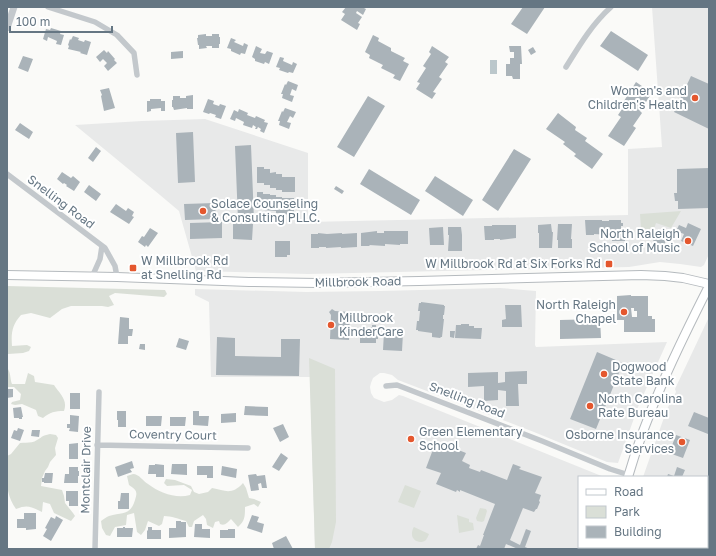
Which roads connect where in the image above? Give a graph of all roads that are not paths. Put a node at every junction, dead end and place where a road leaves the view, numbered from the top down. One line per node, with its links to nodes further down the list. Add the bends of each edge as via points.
1 (14, 7): 4 (street)
2 (48, 7): 7 (street, via 95,22 117,35 134,53)
3 (611, 7): 6 (street, via 595,24)
4 (9, 16): 5 (street)
5 (7, 28)
6 (566, 67)
7 (137, 75)
8 (7, 174): 9 (street, Snelling Road)
9 (102, 246): 11 (street, via 100,259); 12 (street, Snelling Road, via 115,266)
10 (7, 275): 11 (main road, Millbrook Road)
11 (92, 277): 12 (main road, Millbrook Road)
12 (117, 277): 13 (main road, Millbrook Road, via 317,283 642,275 683,278)
13 (709, 285): 18 (main road, via 659,393)
14 (386, 386): 18 (street, Snelling Road, via 397,385)
15 (99, 392): 16 (street, Montclair Drive)
16 (97, 444): 17 (street, Coventry Court); 19 (street, Montclair Drive)
17 (248, 448)
18 (628, 476)
19 (95, 549)

